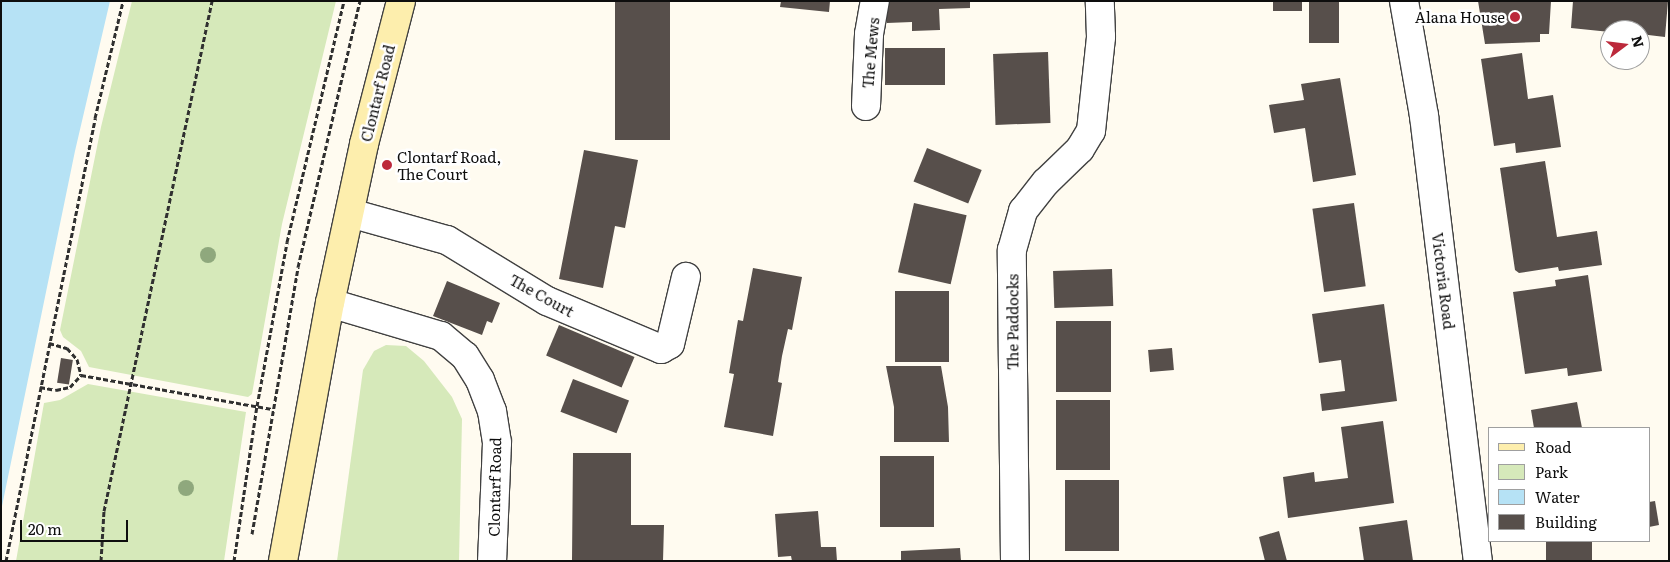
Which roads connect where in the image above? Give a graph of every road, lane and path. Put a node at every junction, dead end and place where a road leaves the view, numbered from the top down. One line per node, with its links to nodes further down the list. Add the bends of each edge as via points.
1 (123, 1): 12 (path, via 94,118)
2 (212, 1): 14 (path)
3 (344, 1): 16 (path, via 287,242)
4 (400, 1): 9 (main road, Clontarf Road)
5 (875, 1): 8 (street, The Mews, via 869,34)
6 (1100, 1): 23 (street, The Paddocks, via 1096,111 1091,131 1080,148 1023,211 1012,250)
7 (1404, 1): 24 (street, Victoria Road, via 1424,116)
8 (866, 106)
9 (350, 213): 10 (street, The Court, via 447,240 547,301 662,349 670,344); 11 (main road, Clontarf Road)
10 (686, 277)
11 (330, 303): 17 (main road, Clontarf Road); 22 (street, Clontarf Road, via 441,336 465,356 480,380 492,410 497,443)
12 (49, 343): 13 (path, via 67,348 77,358); 15 (path)
13 (81, 375): 14 (path); 15 (path, via 70,387 56,390)
14 (129, 383): 16 (path); 19 (path, via 104,510)
15 (40, 387): 18 (path)
16 (257, 406): 17 (path); 20 (path)
17 (310, 416): 21 (main road, Clontarf Road)
18 (6, 561)
19 (101, 561)
20 (234, 561)
21 (283, 561)
22 (492, 561)
23 (1015, 561)
24 (1478, 561)

